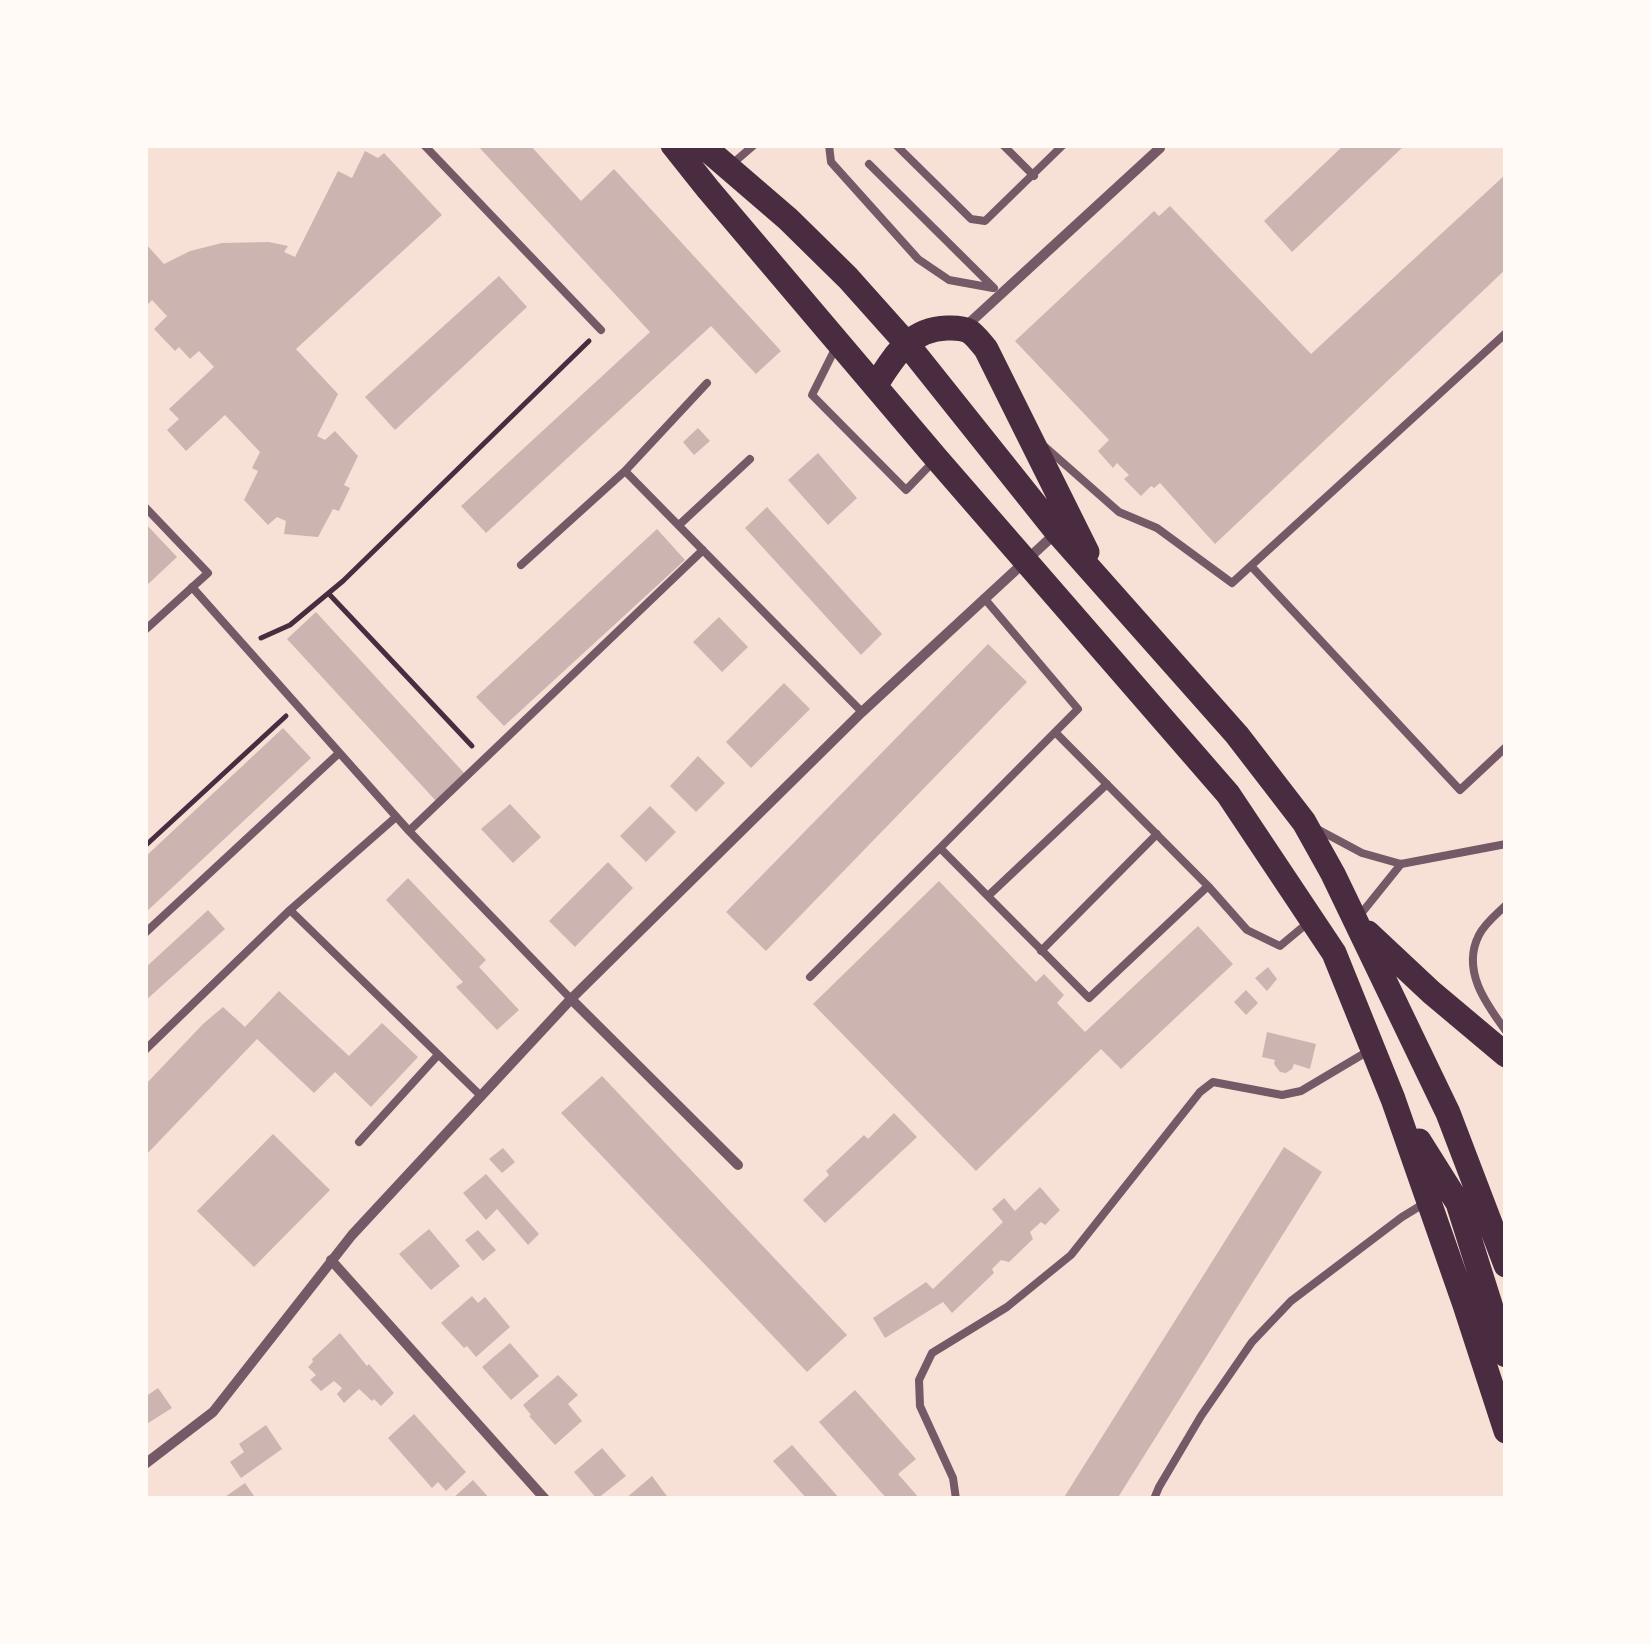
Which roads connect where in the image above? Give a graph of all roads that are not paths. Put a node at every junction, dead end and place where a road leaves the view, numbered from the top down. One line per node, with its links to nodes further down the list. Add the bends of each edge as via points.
1 (424, 145): 17 (lane)
2 (673, 145): 19 (main road)
3 (702, 145): 11 (main road)
4 (754, 145): 11 (lane)
5 (829, 145): 13 (lane, via 831,162 918,258 949,280)
6 (896, 145): 12 (lane, via 970,219 985,222)
7 (1003, 145): 12 (lane)
8 (1063, 145): 12 (lane)
9 (1162, 146): 13 (street)
10 (869, 164): 13 (lane)
11 (729, 167): 14 (main road)
12 (1034, 176)
13 (997, 291): 15 (street)
14 (869, 302): 16 (main road); 20 (main road)
15 (964, 327): 16 (main road); 23 (main road, via 986,350)
16 (931, 328): 20 (main road)
17 (601, 330)
18 (1506, 333): 33 (lane)
19 (838, 342): 22 (main road); 24 (lane, via 812,395 906,490)
20 (906, 344): 22 (main road); 29 (main road)
21 (708, 383): 26 (lane)
22 (875, 386): 24 (main road)
23 (1026, 430): 33 (lane, via 1119,512 1158,528 1232,584); 34 (main road)
24 (937, 459): 31 (main road)
25 (750, 460): 28 (lane)
26 (625, 471): 28 (lane); 32 (lane)
27 (145, 507): 35 (lane, via 208,573)
28 (679, 526): 30 (lane)
29 (1057, 532): 31 (street); 34 (main road)
30 (703, 550): 38 (lane); 45 (lane)
31 (1025, 562): 36 (street); 54 (main road, via 1228,794)
32 (521, 565)
33 (1251, 566): 40 (lane, via 1460,790)
34 (1099, 580): 44 (main road, via 1238,735)
35 (192, 587): 37 (lane); 41 (lane)
36 (984, 598): 38 (street); 39 (lane, via 1078,708)
37 (145, 630)
38 (862, 712): 60 (street)
39 (1056, 732): 42 (lane); 48 (lane)
40 (1506, 747)
41 (338, 754): 43 (lane); 56 (lane)
42 (1107, 784): 46 (lane); 51 (lane)
43 (396, 817): 45 (lane); 53 (lane)
44 (1304, 822): 49 (lane, via 1362,854); 55 (main road)
45 (409, 831): 60 (lane)
46 (1157, 834): 50 (lane); 57 (lane)
47 (1506, 844): 49 (lane)
48 (940, 848): 51 (lane); 59 (lane)
49 (1401, 864): 55 (lane)
50 (1208, 886): 54 (lane, via 1248,930 1280,946); 57 (lane, via 1089,998)
51 (988, 896): 57 (lane)
52 (1506, 905): 61 (lane, via 1479,935 1474,970 1478,989)
53 (290, 910): 63 (lane); 64 (lane)
54 (1311, 920): 58 (main road)
55 (1355, 921): 58 (lane); 65 (main road); 72 (main road, via 1448,1113)
56 (145, 933)
57 (1041, 951)
58 (1334, 953): 62 (main road)
59 (810, 977)
60 (572, 999): 66 (street); 69 (street)
61 (1506, 1030)
62 (1373, 1048): 67 (main road); 77 (lane, via 1301,1091 1282,1095 1213,1082 1071,1255 1007,1307 932,1353 920,1380 920,1406)
63 (145, 1050)
64 (438, 1055): 66 (lane); 68 (lane)
65 (1506, 1056)
66 (481, 1096): 71 (street)
67 (1393, 1099): 70 (main road); 73 (main road, via 1458,1203)
68 (359, 1142)
69 (738, 1165)
70 (1428, 1200): 74 (main road); 78 (lane, via 1291,1301 1252,1342)
71 (331, 1260): 75 (street, via 214,1412); 76 (street)
72 (1506, 1266)
73 (1506, 1354)
74 (1506, 1431)
75 (145, 1464)
76 (545, 1499)
77 (956, 1499)
78 (1154, 1499)

